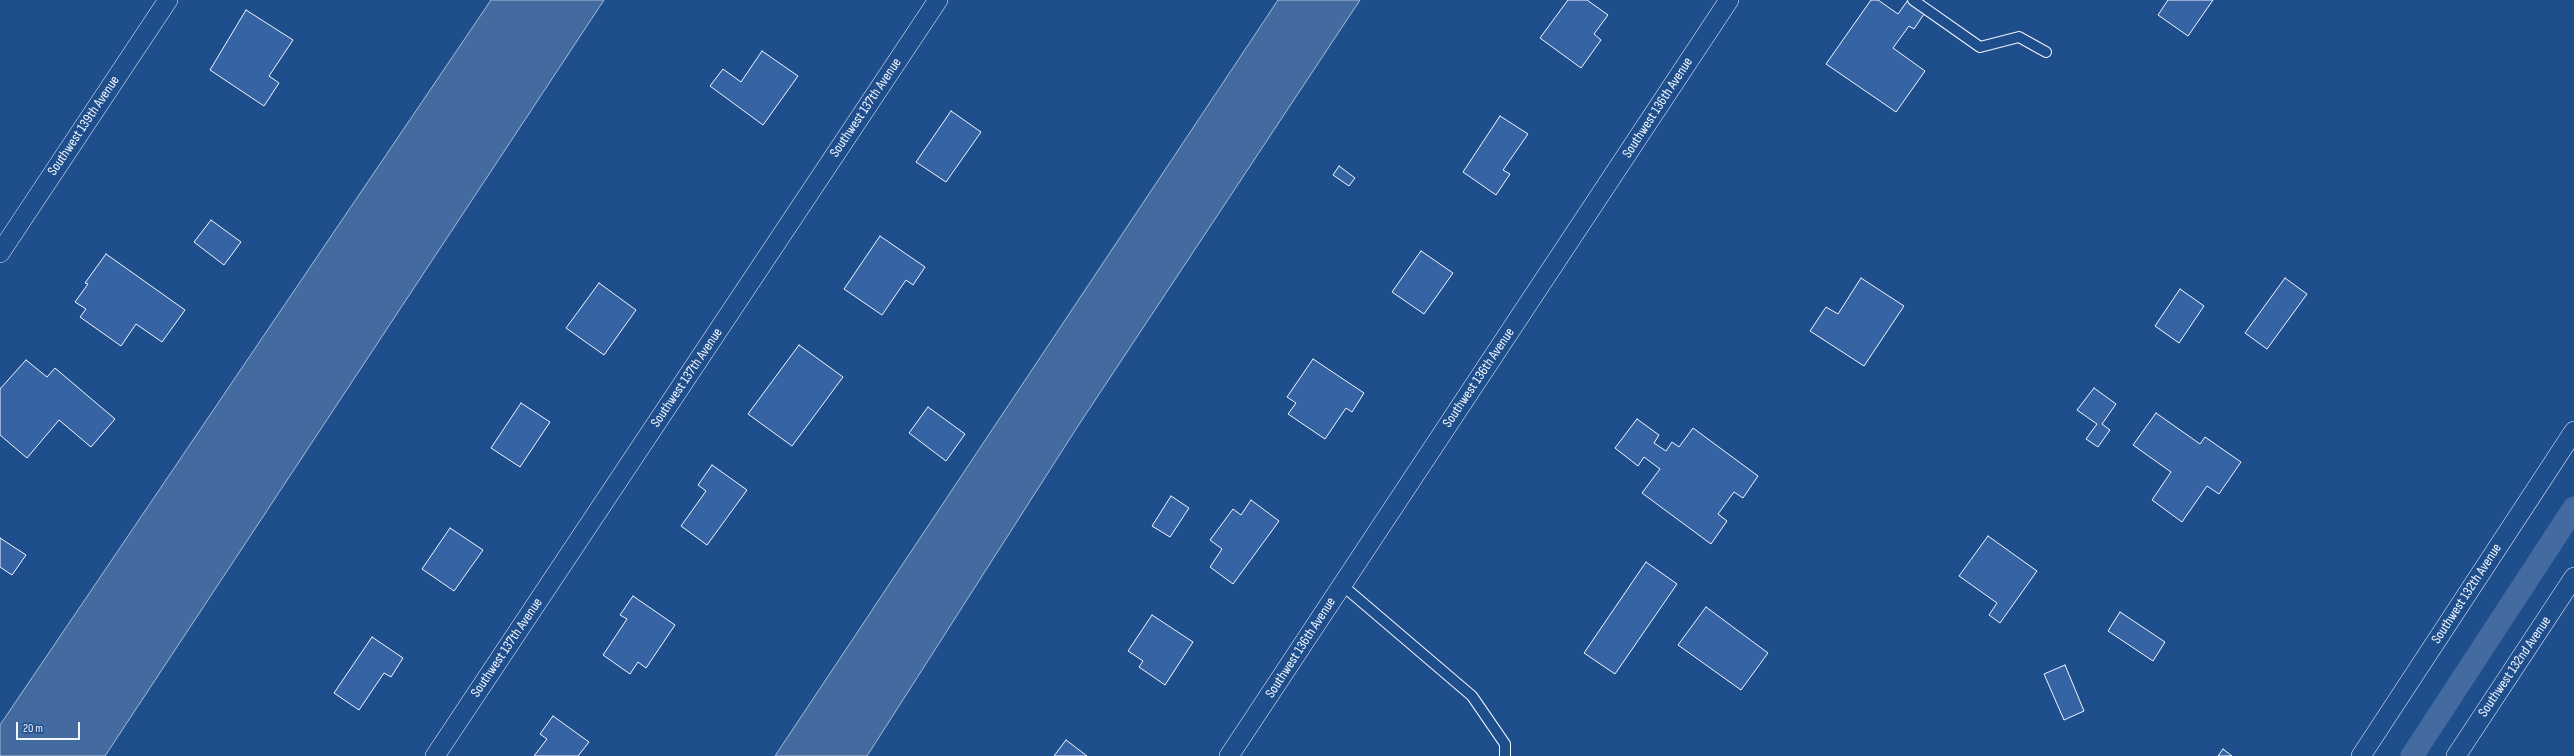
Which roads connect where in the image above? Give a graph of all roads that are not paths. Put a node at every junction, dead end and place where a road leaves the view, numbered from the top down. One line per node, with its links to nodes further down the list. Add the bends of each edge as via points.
1 (168, 0): 6 (street, Southwest 139th Avenue)
2 (938, 0): 10 (street, Southwest 137th Avenue)
3 (1730, 0): 9 (street, Southwest 136th Avenue)
4 (1913, 0): 5 (lane, via 1980,47 2019,37)
5 (2046, 52)
6 (0, 252)
7 (2574, 431): 13 (street, Southwest 132th Avenue)
8 (2574, 578): 14 (street, Southwest 132nd Avenue)
9 (1342, 585): 11 (street, Southwest 136th Avenue); 12 (lane, via 1472,696 1505,744)
10 (435, 756)
11 (1229, 756)
12 (1505, 756)
13 (2361, 756)
14 (2456, 756)

